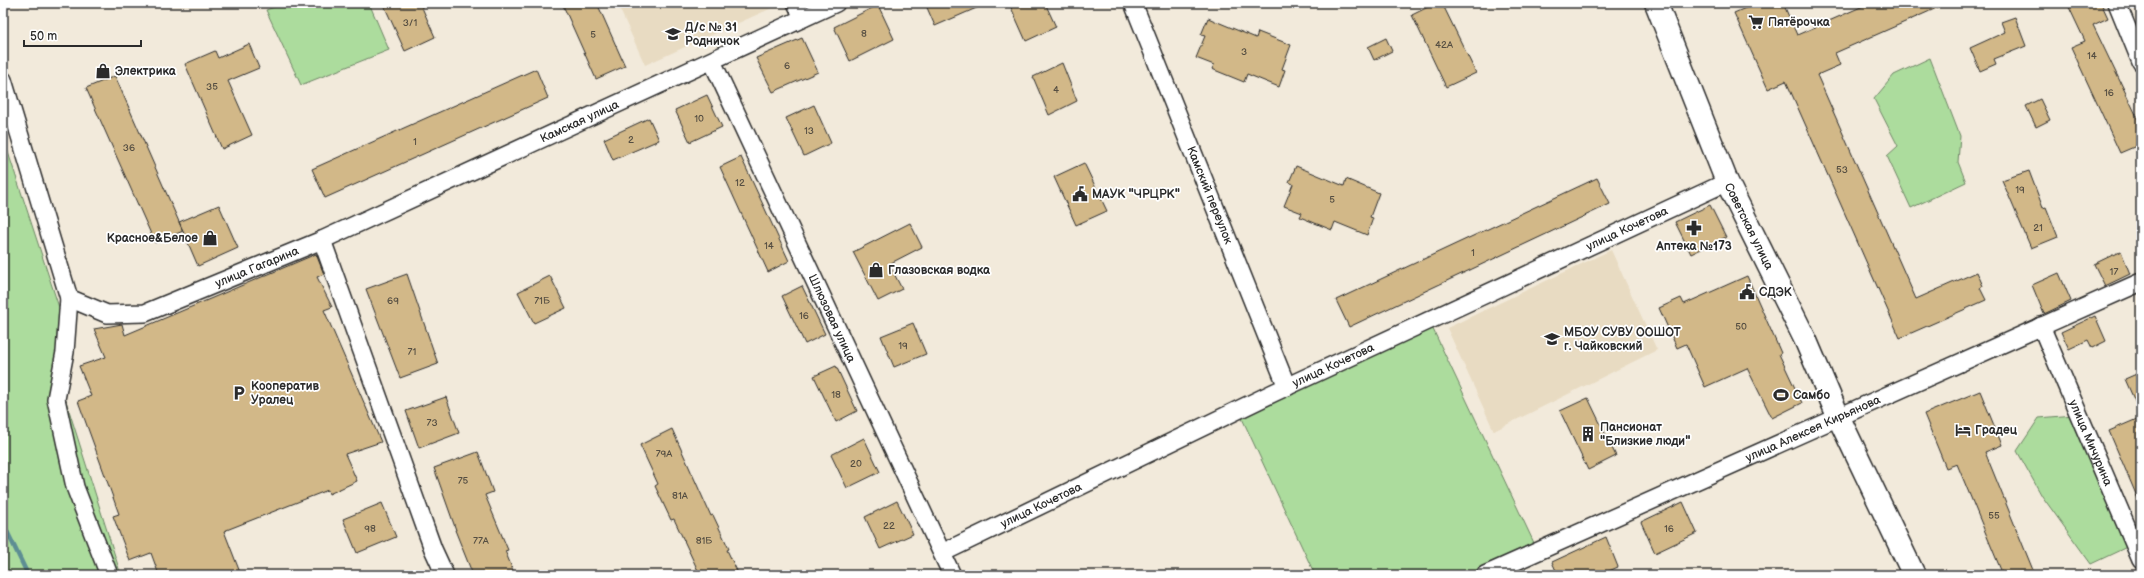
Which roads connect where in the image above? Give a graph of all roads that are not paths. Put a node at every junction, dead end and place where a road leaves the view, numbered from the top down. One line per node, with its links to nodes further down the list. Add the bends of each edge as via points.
1 (836, 3): 5 (street, Камская улица)
2 (1133, 3): 14 (street, Камский переулок)
3 (1656, 3): 9 (main road, Советская улица)
4 (2117, 3): 7 (street)
5 (800, 11): 6 (street, Камская улица)
6 (712, 61): 10 (street, Камская улица); 16 (street, Шлюзовая улица)
7 (2141, 62)
8 (3, 80): 12 (street)
9 (1727, 182): 14 (street, улица Кочетова); 15 (main road, Советская улица, via 1806,341)
10 (322, 240): 12 (street, улица Гагарина, via 145,313 107,314); 19 (street, via 430,542)
11 (2141, 282): 13 (street, улица Алексея Кирьянова)
12 (68, 298): 18 (street, via 65,352 56,398 75,487)
13 (2041, 326): 15 (street, улица Алексея Кирьянова); 17 (street, улица Мичурина)
14 (1287, 387): 16 (street, улица Кочетова)
15 (1838, 416): 21 (street, улица Алексея Кирьянова); 22 (main road, Советская улица)
16 (942, 553): 20 (street, Шлюзовая улица)
17 (2141, 560)
18 (109, 575)
19 (445, 575)
20 (952, 575)
21 (1486, 575)
22 (1914, 575)

